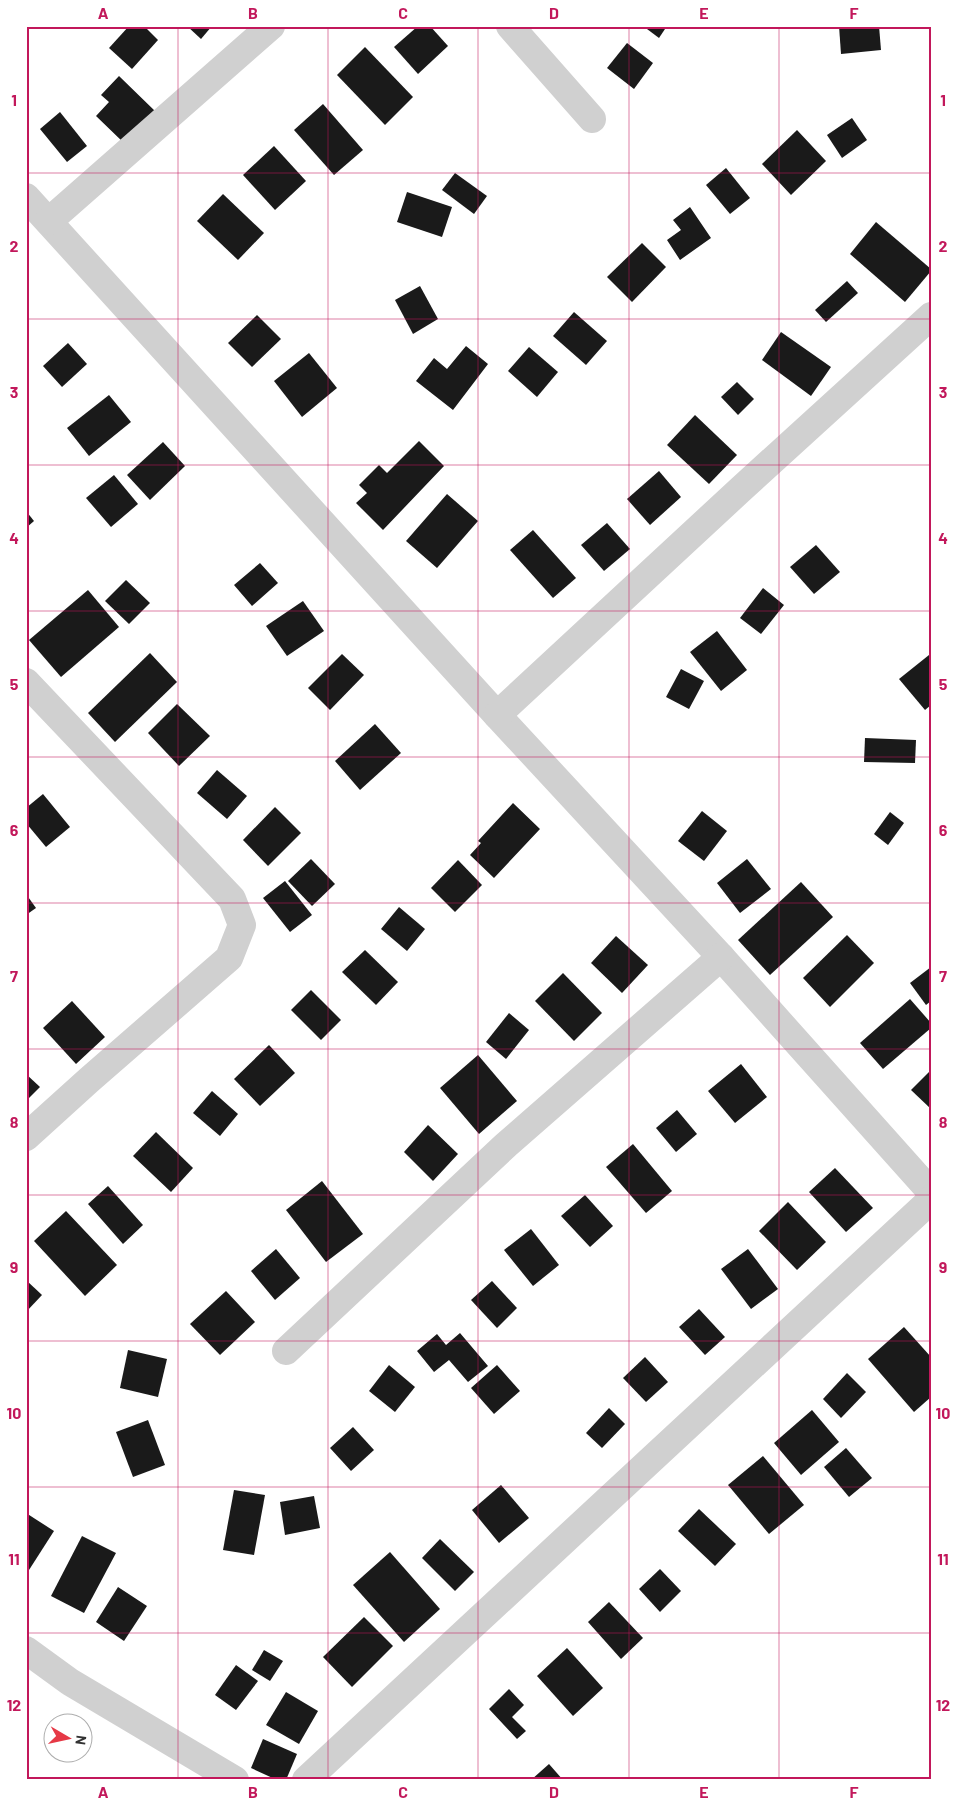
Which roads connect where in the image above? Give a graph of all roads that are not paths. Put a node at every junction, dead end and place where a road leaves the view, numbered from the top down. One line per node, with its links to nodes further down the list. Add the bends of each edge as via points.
1 (271, 26): 5 (street)
2 (510, 26): 3 (street)
3 (592, 119)
4 (26, 197): 5 (street)
5 (49, 221): 8 (street)
6 (931, 316): 8 (street)
7 (29, 691): 10 (street, via 232,899 242,926 230,958)
8 (497, 715): 9 (street)
9 (721, 957): 11 (street); 13 (street, via 506,1145)
10 (26, 1137)
11 (931, 1192)
12 (931, 1200): 16 (street)
13 (286, 1351)
14 (26, 1650): 15 (street, via 70,1682)
15 (234, 1780)
16 (306, 1780)

